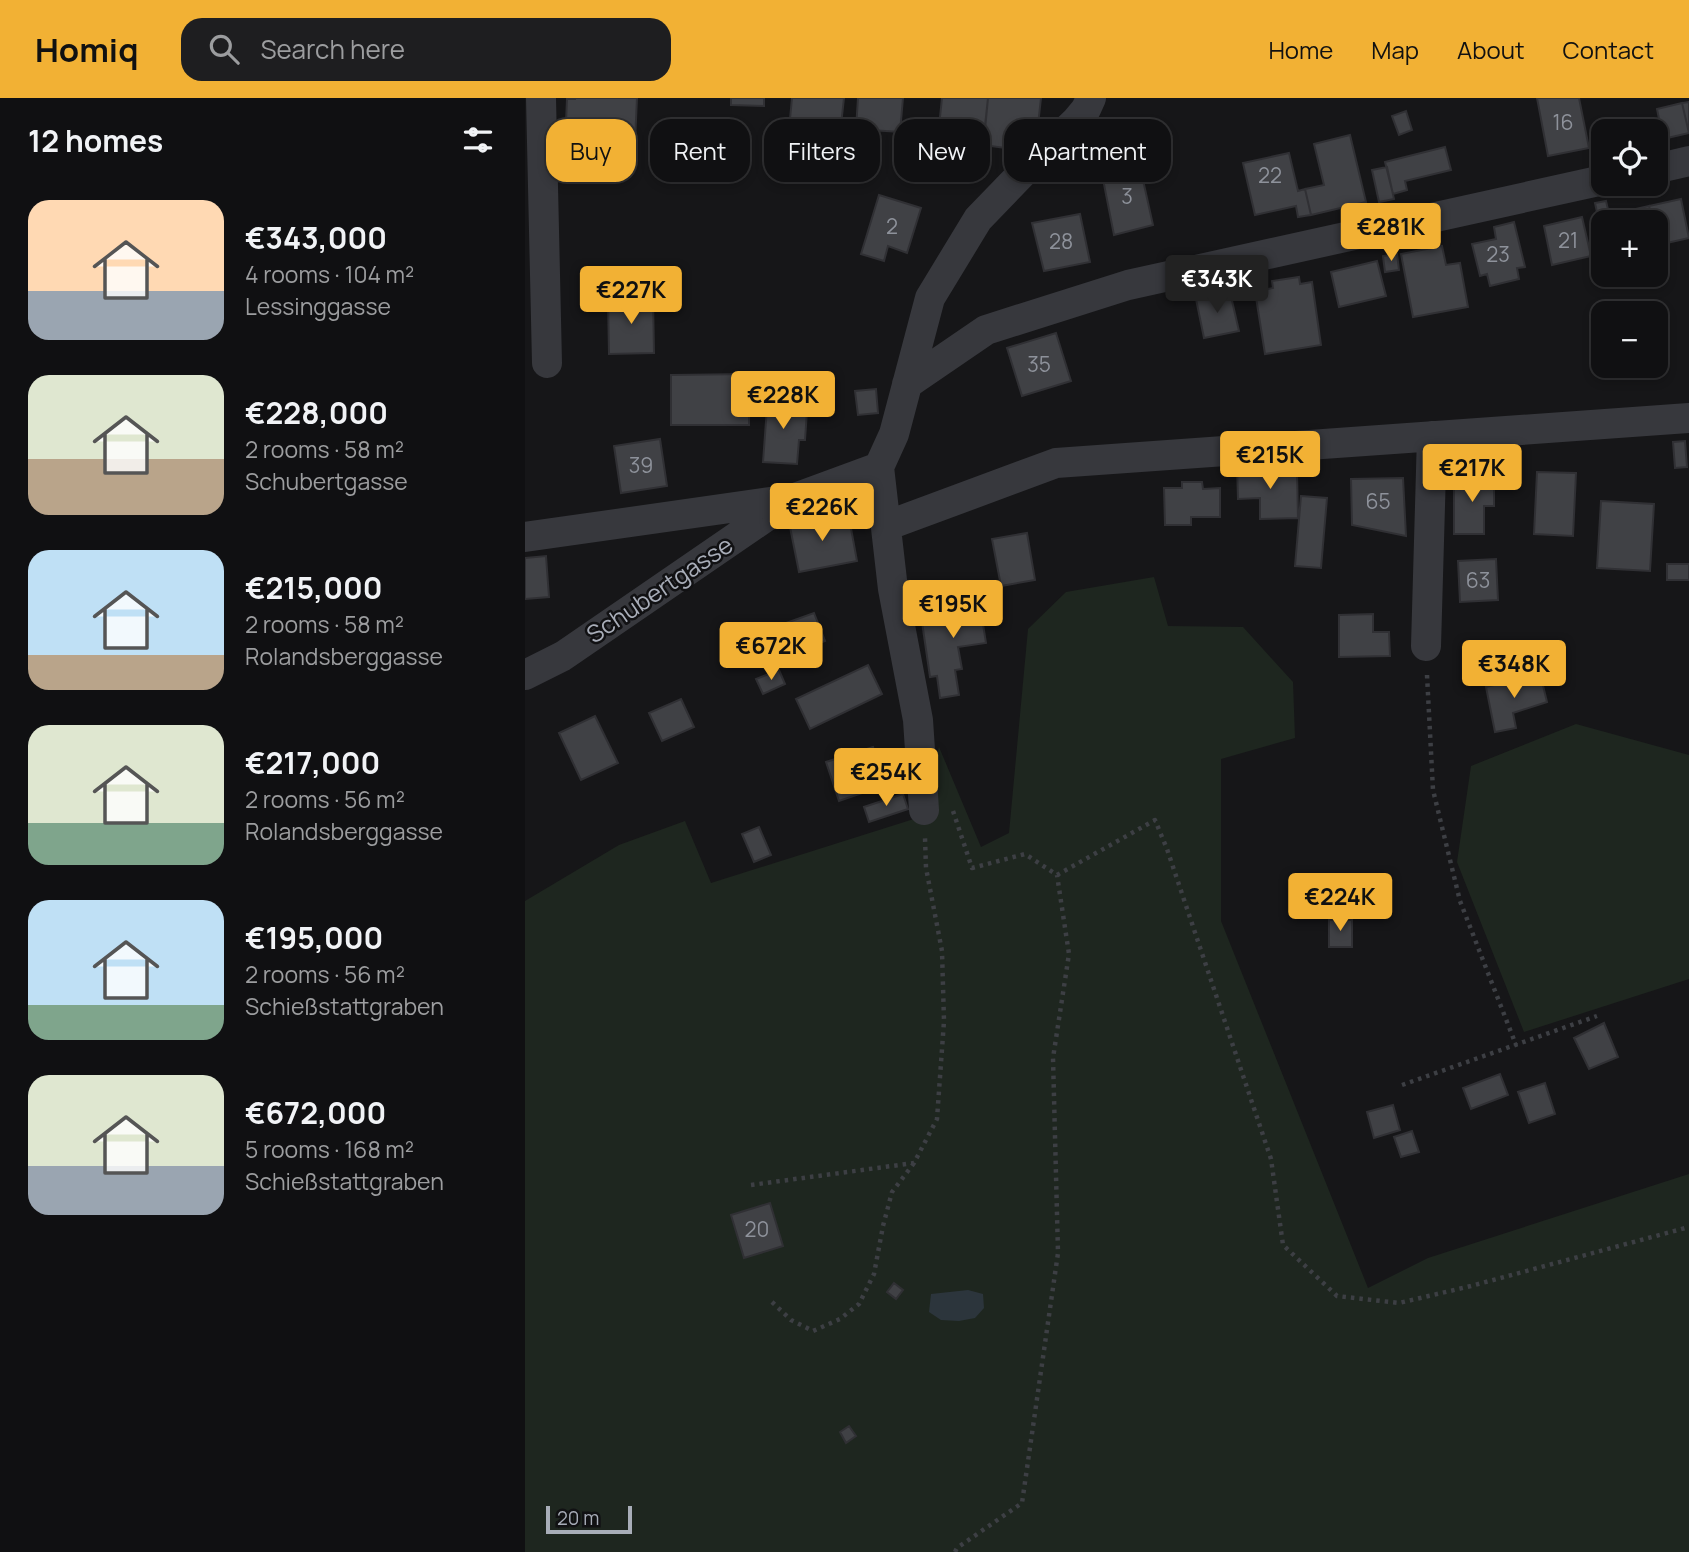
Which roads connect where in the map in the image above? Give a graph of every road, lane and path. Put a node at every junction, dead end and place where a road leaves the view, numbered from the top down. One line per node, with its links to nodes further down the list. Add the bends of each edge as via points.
1 (541, 98): 6 (street)
2 (1091, 98): 7 (street, via 1076,121 978,219 930,298)
3 (1689, 161): 4 (street)
4 (1668, 166)
5 (1591, 183): 7 (street, via 1128,285 986,330)
6 (547, 363)
7 (907, 384): 10 (street, via 894,434)
8 (1689, 418): 9 (street)
9 (1432, 436): 12 (street, via 1056,463); 14 (street)
10 (879, 467): 11 (street, Schubertgasse); 12 (street)
11 (792, 499): 13 (street, Schubertgasse); 15 (street, Schubertgasse, via 563,656)
12 (887, 526): 16 (street, via 893,589)
13 (525, 537)
14 (1426, 646): 19 (path, via 1433,790 1460,901)
15 (525, 675)
16 (938, 808): 17 (path, via 972,869 1025,854); 21 (path, via 926,868 942,951 944,1021 937,1119)
17 (1057, 875): 23 (path, via 1155,820 1271,1159 1283,1245 1337,1296 1399,1303); 25 (path, via 1069,954 1053,1058 1058,1253 1022,1503)
18 (1597, 1016): 19 (path)
19 (1516, 1045): 20 (path)
20 (1402, 1085)
21 (914, 1163): 22 (path); 24 (path, via 892,1192 874,1274 859,1304 813,1331 791,1320)
22 (751, 1185)
23 (1689, 1227)
24 (772, 1302)
25 (955, 1552)

